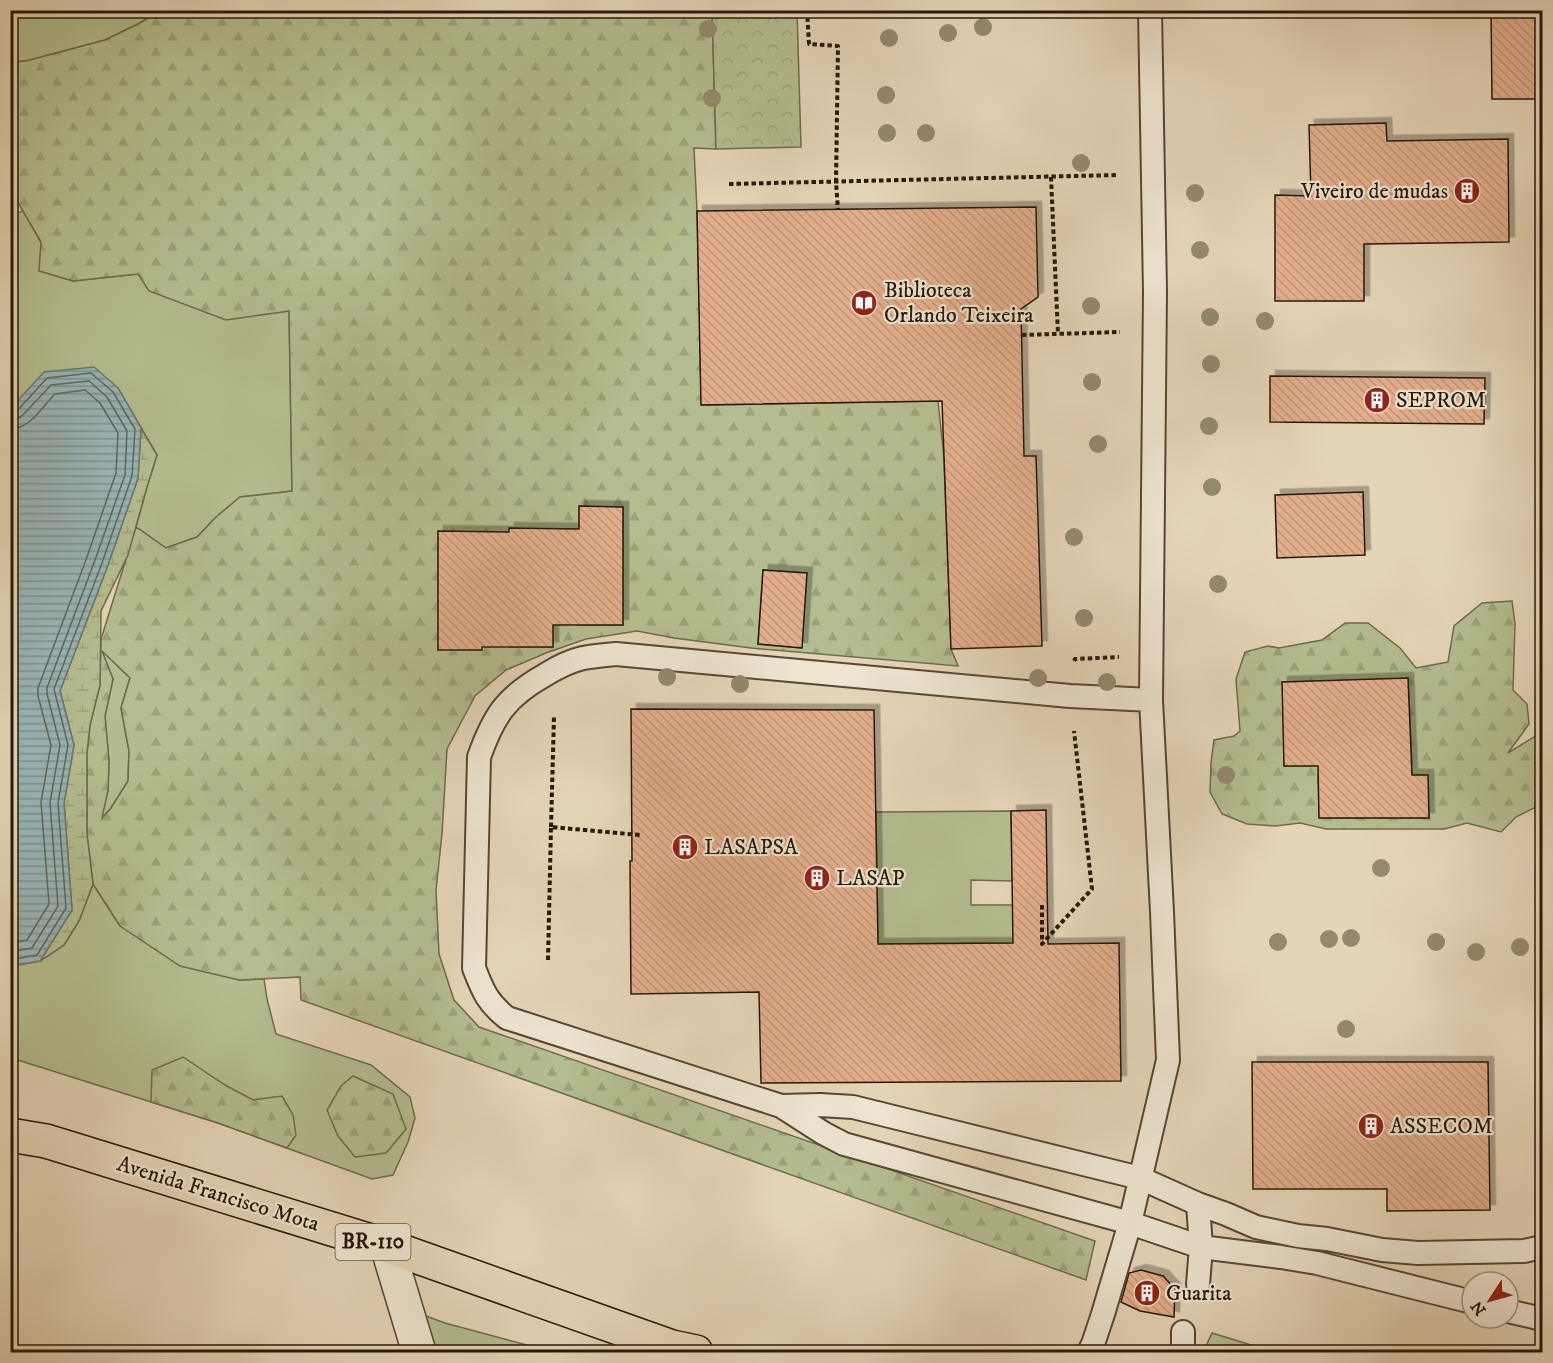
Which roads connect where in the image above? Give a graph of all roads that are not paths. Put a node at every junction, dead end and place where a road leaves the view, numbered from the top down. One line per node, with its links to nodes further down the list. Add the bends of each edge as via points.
1 (1150, 10): 2 (lane, via 1155,292)
2 (1151, 700): 3 (lane, via 616,654 582,659 555,669 511,698 488,732 479,757 474,968 490,1001 507,1018); 7 (lane, via 1168,1060)
3 (781, 1106): 7 (lane, via 853,1107); 9 (lane, via 844,1144)
4 (10, 1126): 6 (main road, BR-110)
5 (10, 1135): 6 (main road, BR-110)
6 (46, 1141): 10 (main road, Avenida Francisco Mota / BR-110)
7 (1140, 1178): 8 (lane); 9 (lane)
8 (1198, 1204): 11 (lane, via 1256,1227 1382,1250 1469,1253 1524,1251); 12 (lane)
9 (1130, 1223): 12 (lane); 19 (lane)
10 (387, 1246): 17 (main road, Avenida Francisco Mota / BR-110); 18 (street)
11 (1542, 1246)
12 (1201, 1247): 13 (lane); 14 (lane, via 1317,1263)
13 (1197, 1284)
14 (1460, 1299)
15 (1520, 1314): 16 (lane)
16 (1542, 1319)
17 (677, 1351)
18 (419, 1353)
19 (1089, 1353)

